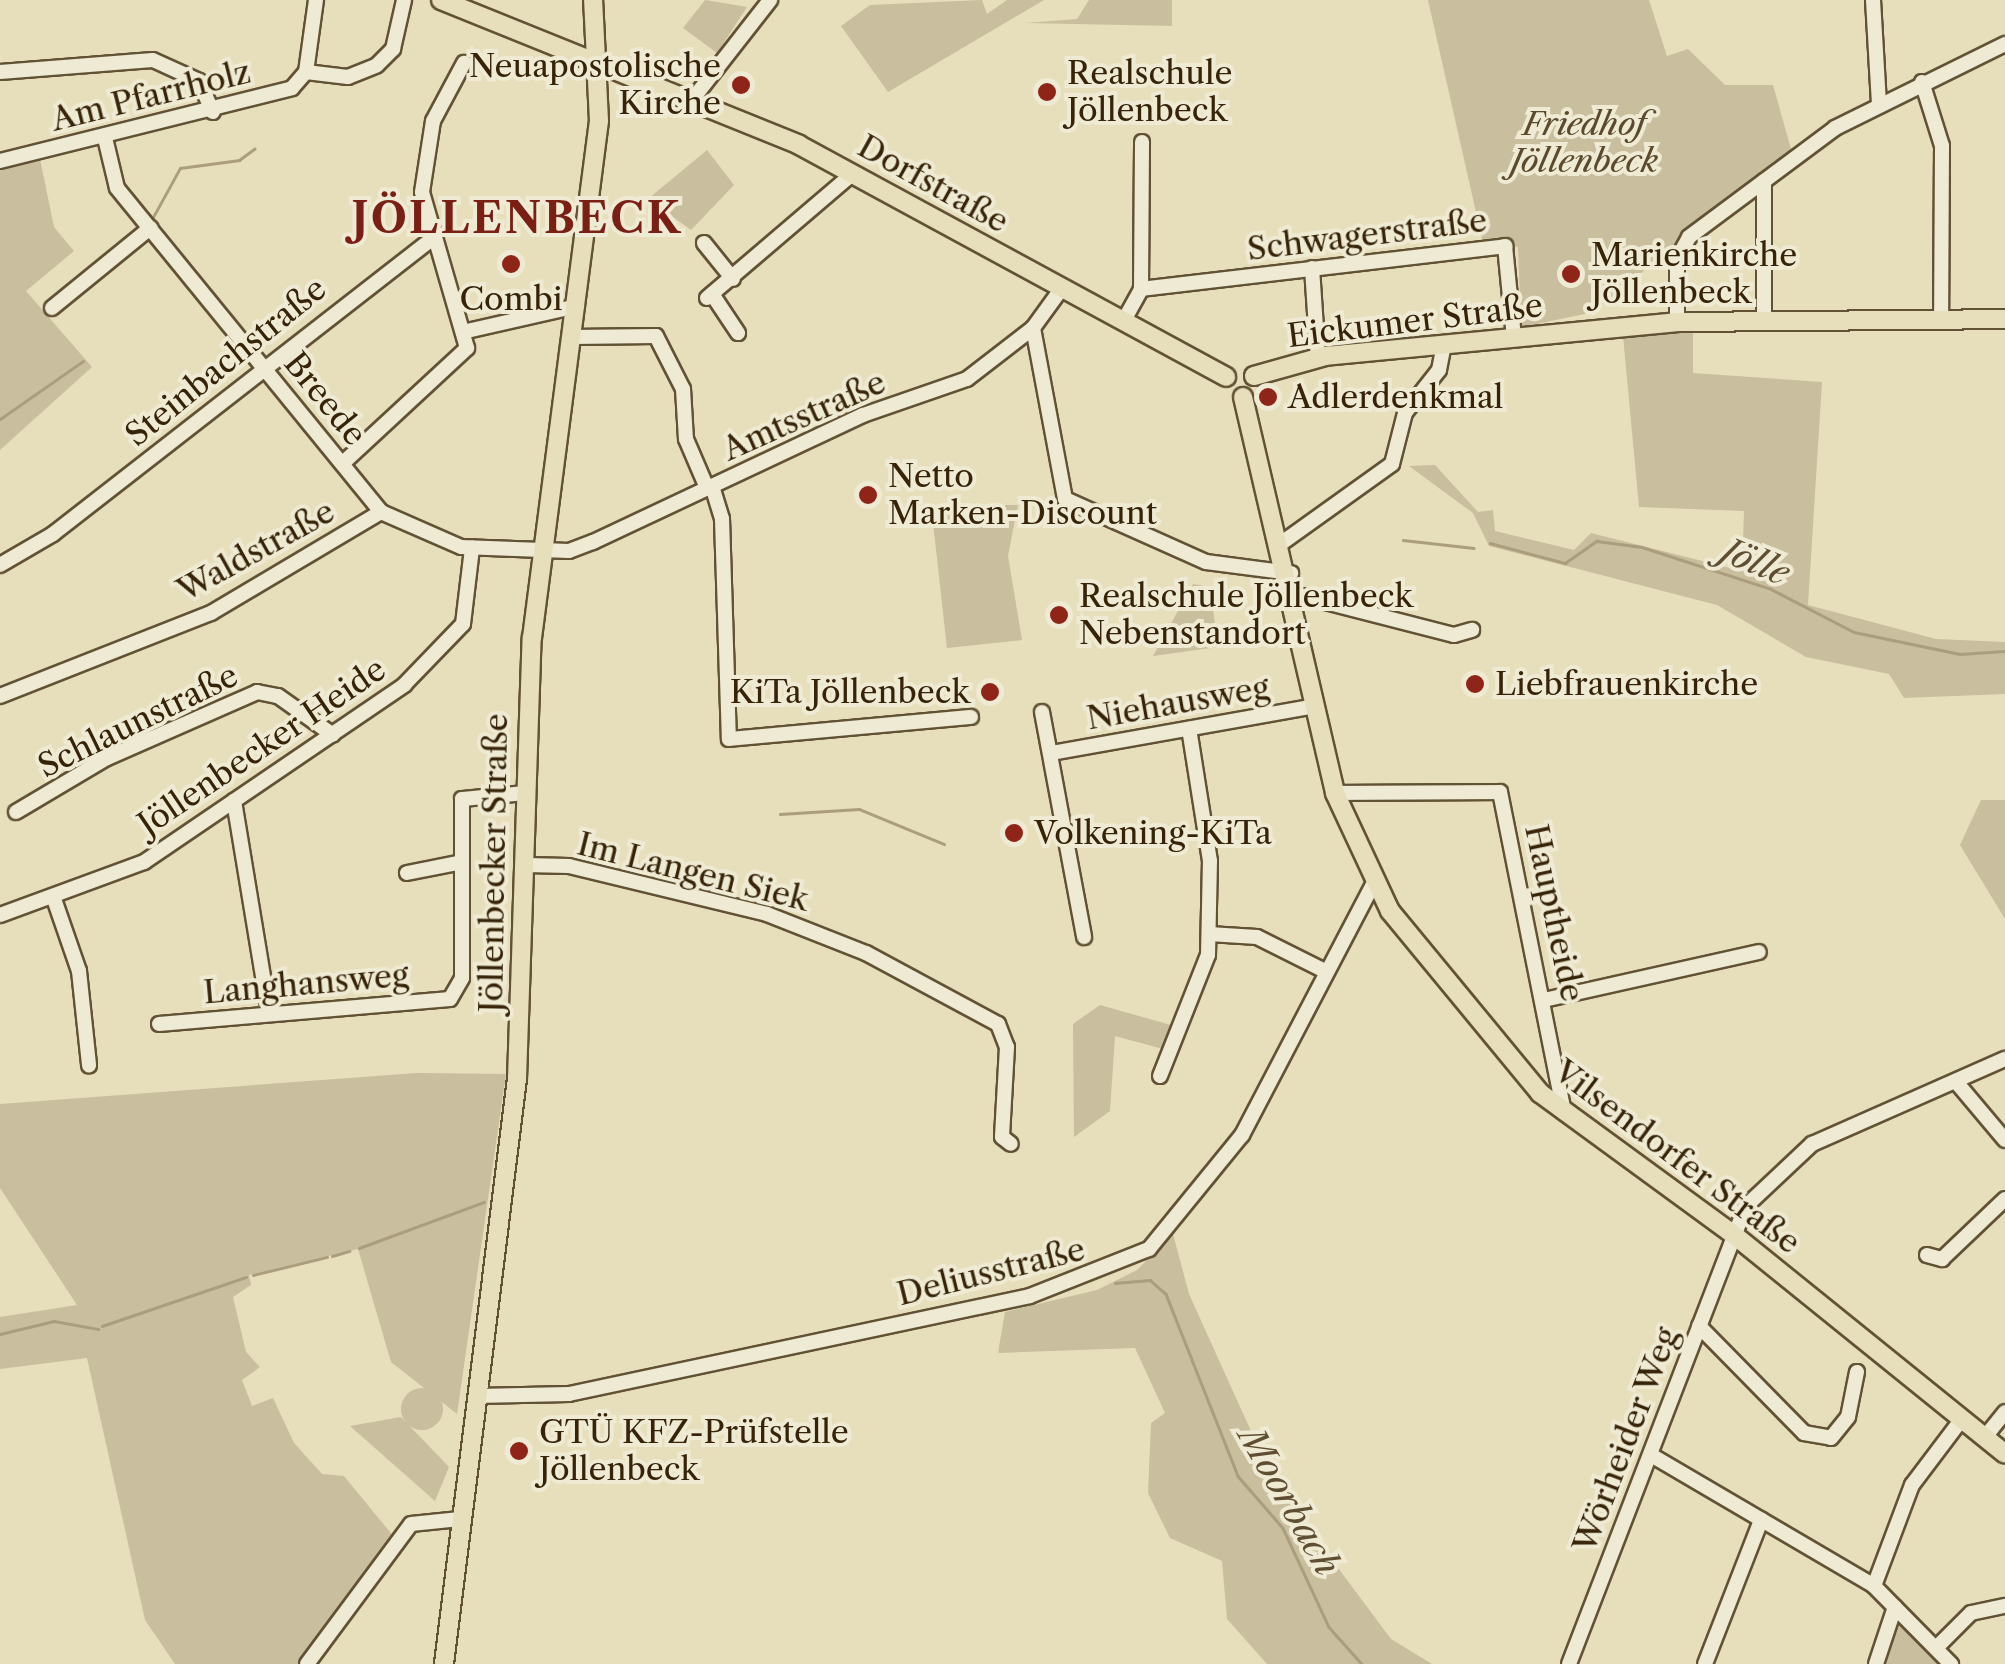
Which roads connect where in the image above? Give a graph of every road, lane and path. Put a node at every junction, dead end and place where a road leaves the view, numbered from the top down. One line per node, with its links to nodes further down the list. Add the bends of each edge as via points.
1 (316, 0): 11 (street)
2 (404, 0): 11 (street, via 392,49 377,65 348,77)
3 (440, 0): 9 (main road, Dorfstraße)
4 (592, 0): 9 (main road, Jöllenbecker Straße)
5 (1873, 0): 14 (street)
6 (763, 2): 13 (street)
7 (2005, 44): 12 (street)
8 (464, 63): 22 (street, via 427,140)
9 (602, 64): 13 (main road, Dorfstraße); 28 (main road, Jöllenbecker Straße)
10 (0, 72): 15 (street, via 171,64 199,81)
11 (306, 72): 15 (street, Am Pfarrholz, via 292,88)
12 (1922, 82): 14 (street); 31 (street, via 1942,146)
13 (692, 100): 19 (main road, Dorfstraße)
14 (1879, 103): 20 (street)
15 (213, 112): 16 (street, Am Pfarrholz)
16 (105, 138): 18 (street, Am Pfarrholz); 21 (street, Breede, via 117,188)
17 (1142, 142): 27 (street)
18 (0, 160)
19 (852, 174): 25 (street); 26 (main road, Dorfstraße)
20 (1764, 181): 30 (street); 34 (street, via 1683,243)
21 (150, 228): 29 (street); 42 (street, Breede)
22 (430, 240): 36 (street); 42 (street, Steinbachstraße)
23 (704, 243): 25 (street)
24 (1312, 268): 27 (street, Schwagerstraße); 39 (street, Schwagerstraße, via 1505,246); 41 (street)
25 (733, 279): 37 (street, via 709,296)
26 (1062, 288): 33 (main road, Dorfstraße); 35 (street, Amtsstraße)
27 (1142, 290): 33 (street)
28 (576, 306): 36 (street); 38 (main road, Jöllenbecker Straße)
29 (52, 308)
30 (1764, 319): 31 (main road, Eickumer Straße); 34 (main road, Eickumer Straße)
31 (1941, 319): 32 (main road, Eickumer Straße)
32 (2005, 319)
33 (1123, 322): 44 (main road, Dorfstraße)
34 (1677, 322): 39 (main road, Eickumer Straße)
35 (1033, 328): 47 (street, Amtsstraße, via 967,379); 53 (street, via 1065,499 1206,562)
36 (467, 331): 46 (street, via 459,360)
37 (738, 333)
38 (571, 337): 47 (street, via 656,336 683,389 686,440); 51 (main road, Jöllenbecker Straße)
39 (1514, 337): 40 (main road, Eickumer Straße)
40 (1444, 345): 41 (main road, Eickumer Straße); 49 (street, via 1439,370 1405,413 1392,464)
41 (1318, 358): 43 (main road, Eickumer Straße)
42 (264, 368): 46 (street, Breede); 52 (street, Steinbachstraße, via 53,534)
43 (1254, 376): 44 (main road, Eickumer Straße, via 1240,367); 45 (main road)
44 (1226, 377): 45 (main road, via 1228,392)
45 (1243, 398): 49 (main road, Vilsendorfer Straße)
46 (343, 464): 48 (street, Breede)
47 (710, 487): 51 (street, Amtsstraße, via 578,548); 59 (street, via 722,519 729,739)
48 (381, 512): 50 (street, Waldstraße); 56 (street, Waldstraße, via 234,602)
49 (1283, 542): 53 (main road, Vilsendorfer Straße)
50 (472, 548): 51 (street, Waldstraße); 61 (street, Jöllenbecker Heide, via 456,637)
51 (541, 550): 63 (main road, Jöllenbecker Straße)
52 (0, 565)
53 (1290, 572): 54 (main road, Vilsendorfer Straße)
54 (1294, 594): 55 (street, via 1454,635); 57 (main road, Vilsendorfer Straße)
55 (1472, 630)
56 (0, 696)
57 (1315, 706): 60 (street, Niehausweg); 64 (main road, Vilsendorfer Straße)
58 (1042, 712): 62 (street)
59 (971, 716)
60 (1189, 728): 62 (street, Niehausweg); 73 (street, via 1210,862)
61 (333, 735): 65 (street, Jöllenbecker Heide); 66 (street, Schlaunstraße, via 278,696 257,692 107,758)
62 (1052, 753): 74 (street)
63 (526, 793): 67 (street, via 462,799); 68 (main road, Jöllenbecker Straße)
64 (1334, 793): 70 (main road, Vilsendorfer Straße); 77 (street, Hauptheide, via 1492,789 1504,800)
65 (234, 801): 71 (street, Jöllenbecker Heide, via 144,862); 78 (street)
66 (16, 812)
67 (462, 862): 69 (street); 78 (street, Langhansweg, via 457,994)
68 (526, 865): 86 (street, Im Langen Siek, via 668,887 792,923 998,1024 1007,1047 1002,1137); 92 (main road, Jöllenbecker Straße, via 517,1078)
69 (407, 873)
70 (1374, 882): 76 (street, Deliusstraße); 84 (main road, Vilsendorfer Straße, via 1492,1041)
71 (53, 896): 72 (street, Jöllenbecker Heide); 81 (street, via 80,971)
72 (0, 914)
73 (1209, 934): 76 (street, via 1257,937); 82 (street)
74 (1084, 936)
75 (1759, 952): 77 (street)
76 (1325, 971): 92 (street, Deliusstraße, via 1242,1135 1169,1230 1106,1273 570,1394)
77 (1544, 1000): 84 (street, Hauptheide)
78 (269, 1014): 79 (street, Langhansweg)
79 (159, 1024)
80 (2005, 1059): 83 (street, Wörheider Weg)
81 (89, 1066)
82 (1160, 1076)
83 (1958, 1084): 85 (street); 88 (street, Wörheider Weg, via 1812,1144 1765,1182)
84 (1564, 1113): 88 (main road, Vilsendorfer Straße)
85 (2005, 1140)
86 (1010, 1144)
87 (2005, 1199): 89 (street, via 1942,1259)
88 (1734, 1235): 90 (street, Wörheider Weg); 94 (main road, Vilsendorfer Straße)
89 (1927, 1256)
90 (1700, 1326): 91 (street, via 1804,1433 1832,1438 1848,1417); 97 (street, Wörheider Weg)
91 (1857, 1372)
92 (476, 1396): 98 (main road, Jöllenbecker Straße)
93 (2005, 1412): 95 (street)
94 (1962, 1419): 95 (main road, Vilsendorfer Straße); 100 (street, via 1912,1484)
95 (1985, 1438): 96 (main road, Vilsendorfer Straße)
96 (2005, 1454)
97 (1650, 1455): 99 (street); 106 (street, Wörheider Weg)
98 (460, 1519): 104 (street, via 411,1524); 105 (main road, Jöllenbecker Straße)
99 (1761, 1520): 100 (street); 107 (street)
100 (1874, 1586): 102 (street)
101 (2005, 1606): 103 (street, via 1971,1614)
102 (1896, 1607): 103 (street); 108 (street)
103 (1936, 1648): 109 (street)
104 (307, 1664)
105 (444, 1664)
106 (1569, 1664)
107 (1706, 1664)
108 (1876, 1664)
109 (1951, 1664)

